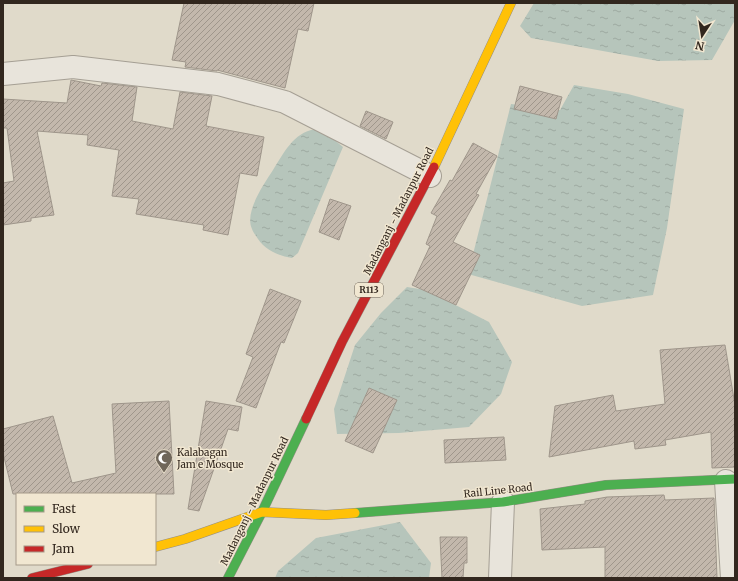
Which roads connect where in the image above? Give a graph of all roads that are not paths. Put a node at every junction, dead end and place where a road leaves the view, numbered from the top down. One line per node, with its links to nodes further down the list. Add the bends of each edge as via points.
1 (511, 3): 3 (main road, Madanganj - Madanpur Road / R113)
2 (3, 74): 3 (street, via 73,67 218,84 285,102)
3 (430, 176): 6 (main road, Madanganj - Madanpur Road / R113, via 342,342)
4 (730, 480): 5 (main road, Rail Line Road, via 606,486); 12 (street)
5 (503, 502): 6 (main road, Rail Line Road, via 326,515); 11 (street)
6 (262, 512): 7 (main road); 10 (main road, Madanganj - Madanpur Road / R113)
7 (156, 547)
8 (84, 565): 9 (main road)
9 (32, 578)
10 (228, 578)
11 (500, 578)
12 (732, 578)

